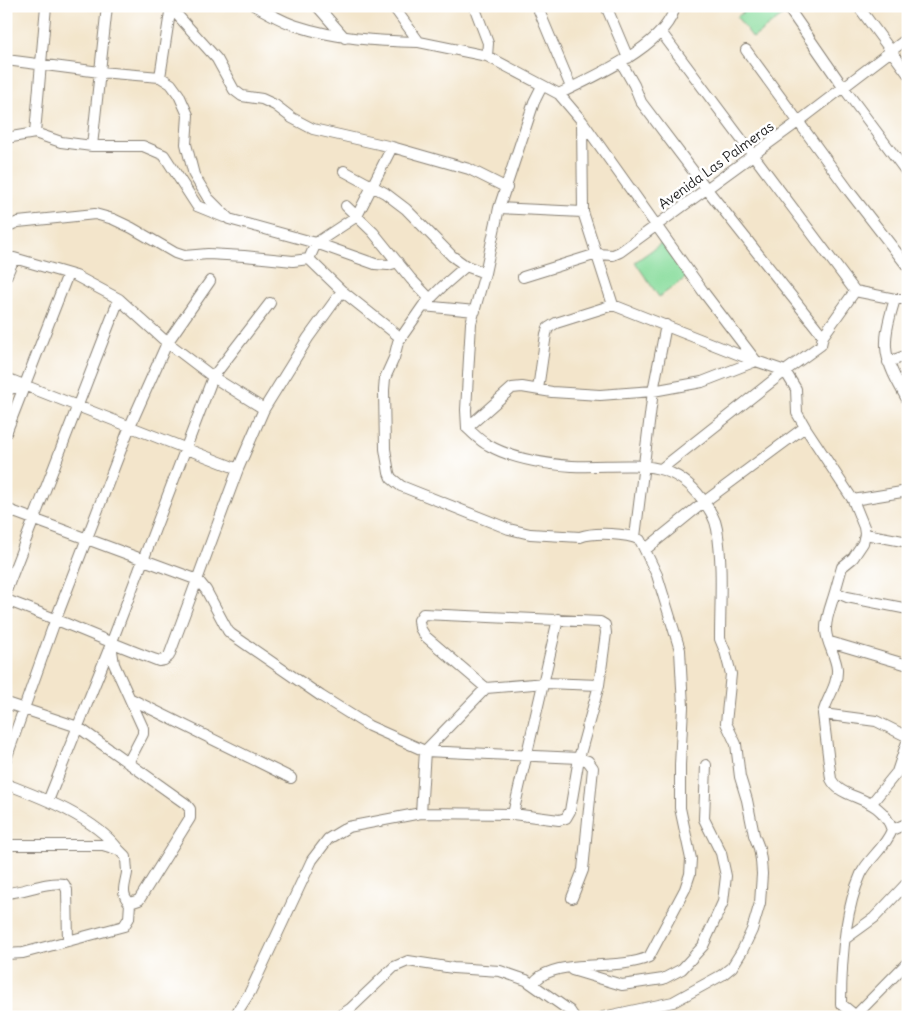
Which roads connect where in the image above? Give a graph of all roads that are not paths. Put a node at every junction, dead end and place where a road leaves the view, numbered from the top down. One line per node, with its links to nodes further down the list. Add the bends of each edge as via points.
1 (46, 6): 22 (street)
2 (108, 6): 23 (street)
3 (255, 6): 14 (street, via 295,26)
4 (317, 6): 14 (street)
5 (393, 6): 16 (street)
6 (474, 6): 19 (street, via 488,43)
7 (537, 6): 27 (street)
8 (606, 6): 21 (street)
9 (674, 6): 13 (street)
10 (787, 6): 28 (street)
11 (858, 6): 18 (street)
12 (170, 7): 25 (street); 35 (street, via 217,59 234,90 242,96 275,105 313,129)
13 (661, 32): 21 (street); 36 (street)
14 (345, 38): 16 (street)
15 (908, 38): 18 (street, Avenida Las Palmeras)
16 (419, 42): 19 (street)
17 (746, 50): 31 (street)
18 (891, 51): 24 (street); 28 (street, Avenida Las Palmeras)
19 (487, 56): 26 (street)
20 (6, 60): 22 (street)
21 (624, 60): 27 (street); 41 (street, via 641,102)
22 (42, 65): 23 (street); 32 (street)
23 (100, 72): 25 (street); 34 (street)
24 (908, 74)
25 (160, 77): 46 (street, via 171,84 188,115 186,144 194,175 208,198)
26 (542, 86): 29 (street); 40 (street)
27 (572, 87): 29 (street)
28 (843, 87): 31 (street, Avenida Las Palmeras); 38 (street)
29 (559, 94): 30 (street)
30 (582, 121): 44 (street); 47 (street)
31 (798, 122): 36 (street, Avenida Las Palmeras); 55 (street)
32 (36, 133): 33 (street); 34 (street, via 61,142)
33 (6, 138)
34 (92, 146): 46 (street, via 143,146 164,156 197,206)
35 (392, 147): 39 (street); 40 (street, via 469,169)
36 (752, 154): 41 (street, Avenida Las Palmeras); 62 (street)
37 (344, 171): 39 (street)
38 (908, 174)
39 (373, 187): 45 (street); 54 (street, via 406,209)
40 (507, 188): 43 (street)
41 (706, 188): 47 (street, Avenida Las Palmeras); 71 (street)
42 (346, 206): 45 (street)
43 (499, 208): 44 (street); 56 (street)
44 (583, 212): 50 (street)
45 (357, 216): 49 (street); 53 (street)
46 (229, 219): 49 (street)
47 (656, 226): 50 (street, Avenida Las Palmeras, via 620,252); 75 (street)
48 (6, 227): 52 (street, via 18,222 95,214 113,219 184,256 208,254 293,261)
49 (316, 243): 52 (street); 53 (street, via 376,264)
50 (597, 254): 59 (street, Avenida Las Palmeras); 68 (street)
51 (10, 258): 57 (street); 58 (street)
52 (309, 259): 61 (street)
53 (398, 262): 66 (street)
54 (466, 266): 56 (street); 66 (street)
55 (908, 267)
56 (485, 273): 69 (street)
57 (68, 274): 63 (street); 80 (street)
58 (6, 277)
59 (523, 277)
60 (210, 281): 73 (street)
61 (342, 291): 72 (street); 87 (street)
62 (855, 291): 64 (street); 71 (street)
63 (119, 299): 73 (street); 86 (street)
64 (895, 299): 65 (street); 76 (street, via 886,326)
65 (908, 299)
66 (427, 302): 69 (street); 72 (street)
67 (270, 303): 78 (street)
68 (613, 304): 70 (street); 81 (street, via 548,328)
69 (475, 311): 90 (street, via 468,361)
70 (666, 325): 75 (street); 84 (street)
71 (823, 336): 77 (street, via 821,345)
72 (401, 338): 102 (street, via 385,378 384,390 387,467 391,478 491,523 526,534)
73 (167, 342): 78 (street); 88 (street)
74 (908, 355): 76 (street)
75 (756, 361): 77 (street); 84 (street, via 702,382)
76 (888, 362): 82 (street)
77 (785, 371): 89 (street, via 796,389 798,413); 95 (street)
78 (213, 377): 87 (street); 92 (street)
79 (6, 378): 80 (street)
80 (26, 385): 83 (street); 86 (street); 91 (street)
81 (538, 389): 84 (street, via 600,395); 90 (street, via 512,388)
82 (905, 389): 85 (street)
83 (6, 390)
84 (653, 391): 93 (street)
85 (908, 401)
86 (78, 406): 88 (street); 100 (street)
87 (264, 409): 94 (street)
88 (130, 426): 92 (street); 103 (street)
89 (804, 427): 97 (street); 98 (street)
90 (467, 428): 93 (street, via 488,445 526,459 590,468)
91 (6, 433)
92 (186, 448): 94 (street); 106 (street)
93 (643, 465): 95 (street); 102 (street)
94 (238, 469): 107 (street)
95 (661, 469): 98 (street, via 684,480)
96 (908, 491): 97 (street)
97 (854, 500): 101 (street)
98 (704, 502): 105 (street); 156 (street, via 713,514 717,528 720,639 732,674 726,723 736,744 740,777 760,848 760,903 752,930 729,971 674,1002)
99 (6, 509): 100 (street)
100 (34, 519): 103 (street); 108 (street)
101 (865, 534): 104 (street); 109 (street, via 853,558 842,567)
102 (635, 537): 105 (street)
103 (87, 538): 106 (street); 112 (street)
104 (908, 542)
105 (646, 549): 150 (street, via 658,575 680,650 683,706 680,808 691,853 690,874 682,897 649,957 635,962)
106 (144, 560): 107 (street); 115 (street)
107 (198, 580): 115 (street, via 169,656 164,660 158,661); 126 (street, via 231,634 369,726)
108 (6, 591)
109 (835, 592): 111 (street); 114 (street, via 826,630)
110 (6, 600): 112 (street)
111 (908, 609)
112 (56, 618): 115 (street); 122 (street)
113 (558, 619): 117 (street); 118 (street, via 605,625); 119 (street, via 423,614 419,620 425,636)
114 (830, 642): 116 (street); 123 (street, via 837,670)
115 (111, 644): 120 (street, via 114,664); 124 (street)
116 (908, 665)
117 (545, 683): 118 (street); 119 (street); 127 (street)
118 (599, 685): 128 (street)
119 (486, 688): 126 (street)
120 (130, 699): 130 (street, via 143,734); 132 (street)
121 (6, 703): 122 (street)
122 (24, 709): 124 (street); 129 (street)
123 (823, 714): 125 (street, via 876,721); 135 (street, via 834,785)
124 (78, 728): 130 (street); 134 (street)
125 (908, 738): 135 (street, via 897,772)
126 (425, 752): 127 (street); 136 (street)
127 (528, 756): 128 (street); 137 (street)
128 (579, 758): 137 (street, via 566,818 559,820); 144 (street, via 588,761 593,768 583,870)
129 (6, 759)
130 (128, 763): 145 (street, via 190,809 190,818 139,900)
131 (706, 764): 150 (street, via 704,819 721,853 726,876 724,902 704,946 682,969 663,979 622,985)
132 (291, 778)
133 (6, 784): 134 (street)
134 (48, 801): 141 (street, via 86,821 110,838)
135 (872, 804): 139 (street, via 886,816)
136 (422, 813): 137 (street); 153 (street, via 348,828 328,839 312,860 250,992)
137 (513, 814)
138 (908, 823): 139 (street)
139 (892, 830): 146 (street, via 888,840 862,872 854,893)
140 (6, 845): 141 (street, via 104,845)
141 (120, 850): 145 (street, via 126,857 123,890)
142 (908, 882): 146 (street, via 874,918)
143 (6, 893): 147 (street, via 64,884 67,890)
144 (572, 898)
145 (130, 903): 147 (street, via 129,918 124,926)
146 (845, 939): 152 (street, via 841,1004)
147 (68, 941): 148 (street)
148 (6, 954)
149 (908, 962): 152 (street)
150 (564, 968): 151 (street, via 541,976)
151 (533, 984): 154 (street, via 500,971 408,961 394,967); 155 (street)
152 (854, 1016)
153 (234, 1017)
154 (338, 1017)
155 (574, 1017)
156 (603, 1017)

